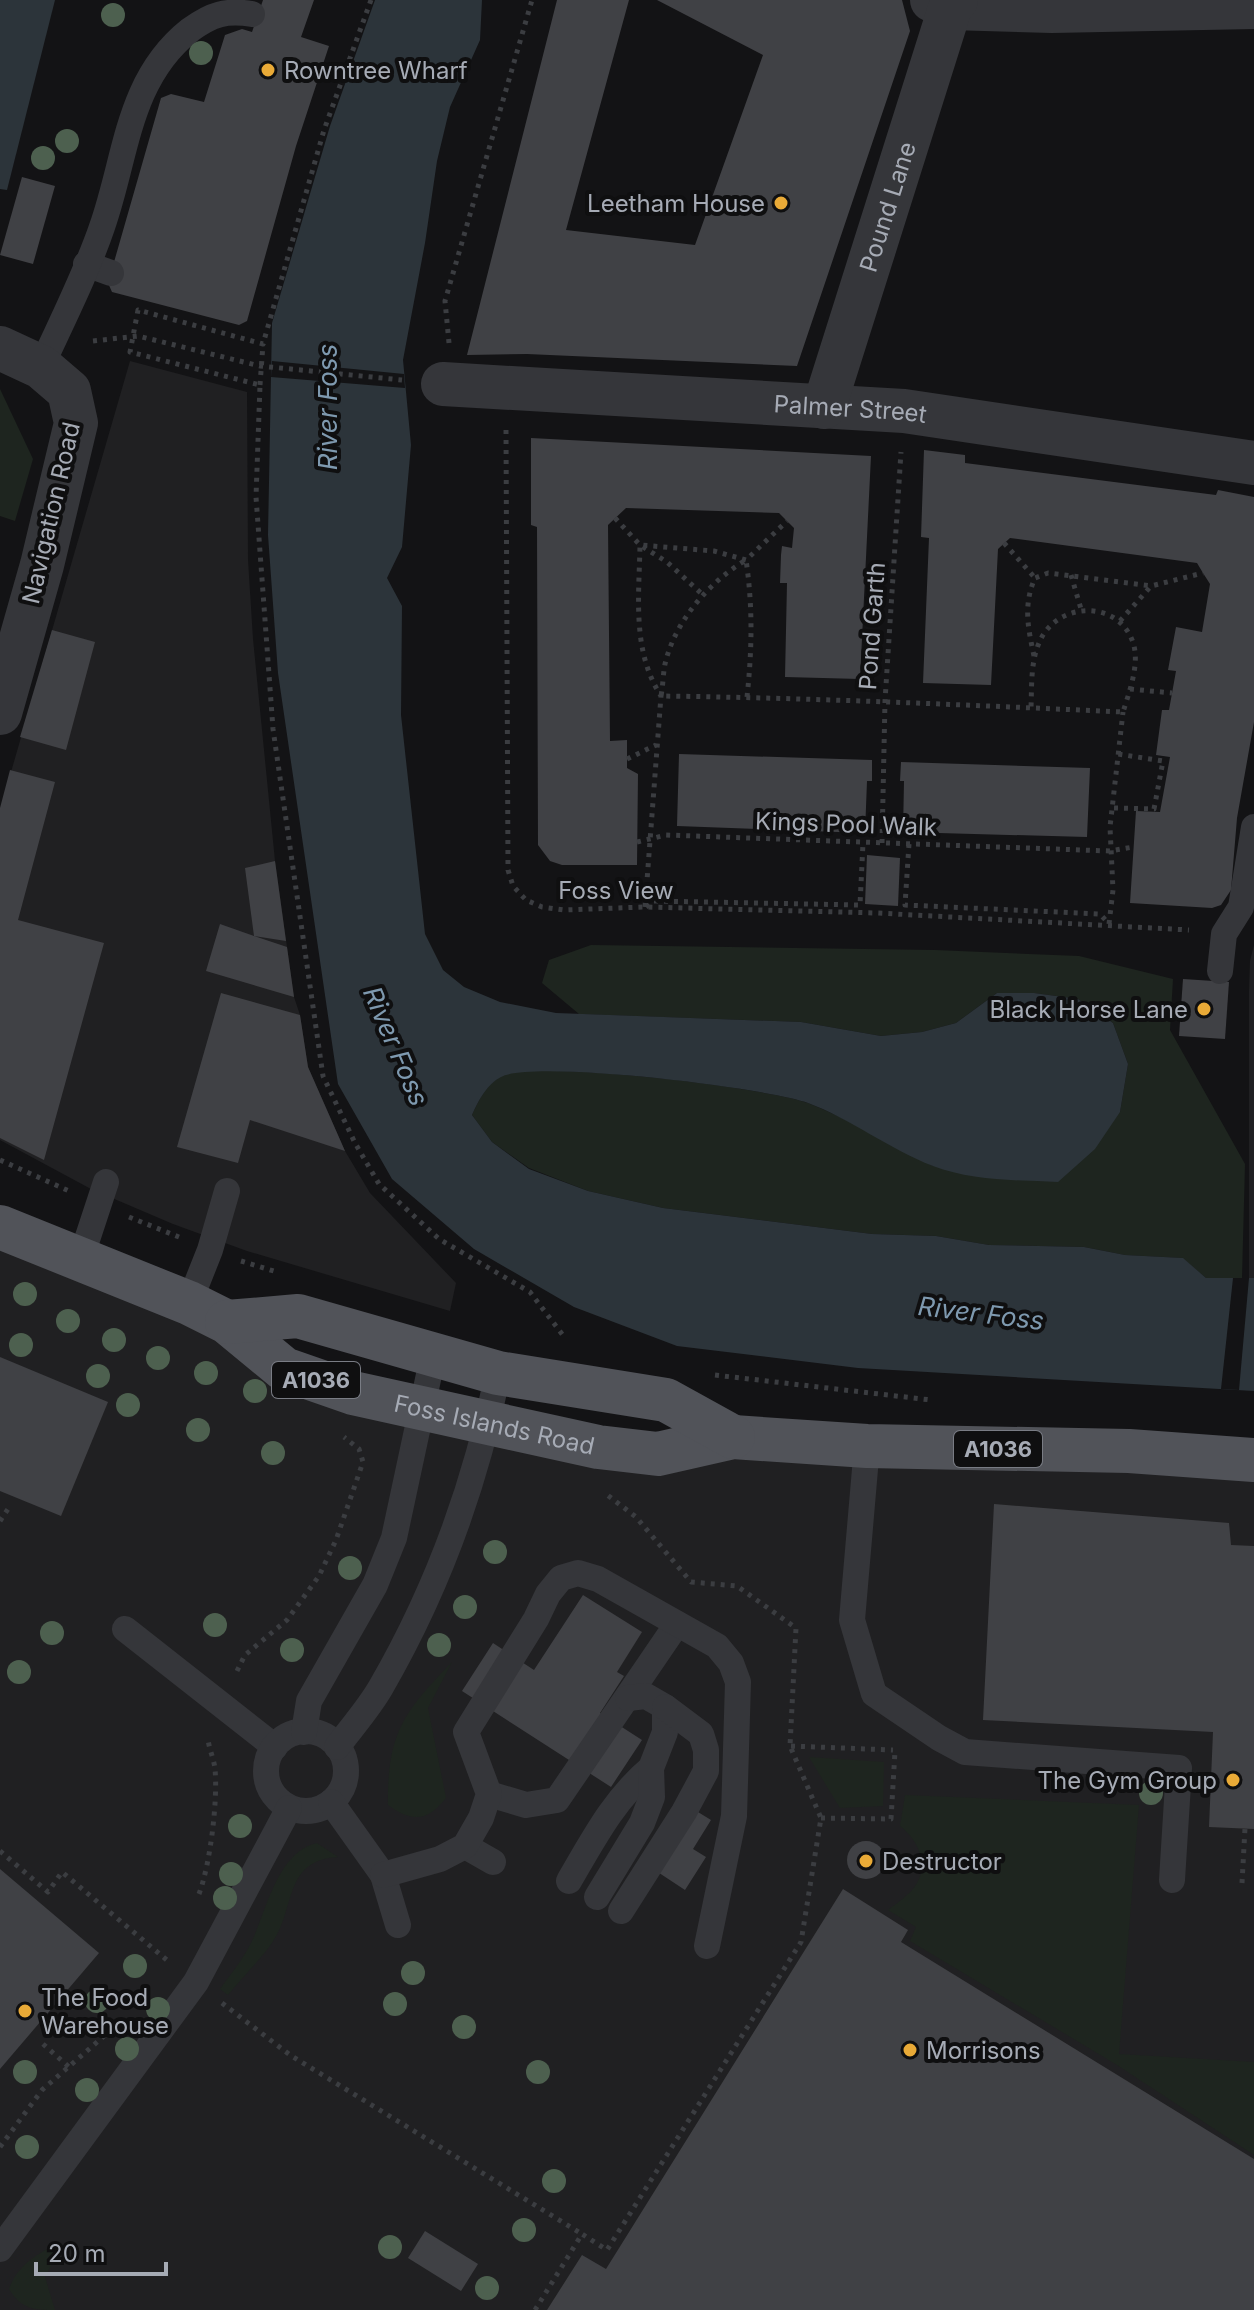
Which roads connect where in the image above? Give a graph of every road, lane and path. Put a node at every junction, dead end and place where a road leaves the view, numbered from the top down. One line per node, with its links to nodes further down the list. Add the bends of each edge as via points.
1 (371, 0): 7 (path, via 324,130)
2 (532, 0): 11 (path, via 445,301)
3 (946, 3): 4 (street, via 1052,11); 14 (street, Pound Lane)
4 (1254, 7)
5 (252, 14): 10 (lane, via 229,10 202,22 152,71 138,98 102,227 98,268)
6 (138, 336): 9 (path)
7 (263, 344): 9 (path); 12 (path, via 138,310 130,352)
8 (0, 348): 10 (street, Navigation Road)
9 (260, 366): 11 (path); 12 (path)
10 (41, 367): 37 (street, Navigation Road, via 69,391 76,423)
11 (448, 384): 13 (street, Palmer Street)
12 (260, 385): 59 (path, via 256,497 273,729 323,1076 379,1184 439,1239 530,1292)
13 (506, 389): 14 (street, Palmer Street); 50 (path, Foss View, via 508,870 513,886 542,907)
14 (824, 407): 15 (street, Palmer Street)
15 (904, 411): 16 (street, Palmer Street); 34 (path, Pond Garth)
16 (1245, 461)
17 (615, 518): 20 (path)
18 (787, 521): 21 (path)
19 (1004, 543): 24 (path)
20 (640, 545): 21 (path, via 714,551); 26 (path); 32 (path, via 642,656)
21 (746, 560): 26 (path); 33 (path, via 752,639)
22 (1203, 573): 25 (path)
23 (1071, 575): 24 (path); 25 (path); 27 (path)
24 (1035, 578): 29 (path, via 1026,623)
25 (1151, 586): 28 (path)
26 (703, 595): 32 (path, via 676,635)
27 (1081, 609): 28 (path); 29 (path, via 1052,624)
28 (1120, 621): 30 (path, via 1135,649)
29 (1034, 656): 35 (path)
30 (1130, 689): 31 (path); 36 (path)
31 (1172, 693)
32 (661, 696): 33 (path); 38 (path)
33 (747, 697): 34 (path)
34 (885, 701): 35 (path); 46 (path, Pond Garth)
35 (1031, 708): 36 (path)
36 (1123, 712): 39 (path)
37 (0, 713)
38 (657, 744): 40 (path); 43 (path)
39 (1118, 754): 41 (path); 41 (path, via 1163,761 1154,809)
40 (627, 759)
41 (1114, 808): 49 (path)
42 (1254, 827): 52 (lane, via 1241,907)
43 (650, 837): 44 (path, Kings Pool Walk); 45 (path, Kings Pool Walk); 50 (path)
44 (637, 842)
45 (863, 843): 46 (path, Kings Pool Walk); 50 (path, via 860,905 654,901)
46 (882, 843): 47 (path, Kings Pool Walk)
47 (909, 844): 49 (path, Kings Pool Walk); 51 (path, via 905,905 1100,914)
48 (1133, 847): 49 (path, Kings Pool Walk)
49 (1110, 851): 51 (path)
50 (645, 907): 51 (path, Foss View)
51 (1109, 925): 52 (path, Foss View)
52 (1224, 934): 53 (lane)
53 (1220, 971)
54 (106, 1182): 57 (lane)
55 (227, 1191): 58 (lane, via 210,1250)
56 (0, 1227): 57 (main road, Foss Islands Road / A1036)
57 (80, 1261): 58 (main road, Foss Islands Road / A1036)
58 (208, 1313): 60 (main road, Foss Islands Road / A1036, via 298,1316); 64 (main road, Foss Islands Road / A1036, via 284,1369 353,1393)
59 (567, 1340)
60 (433, 1356): 61 (main road, Foss Islands Road / A1036); 64 (lane)
61 (498, 1373): 65 (lane); 67 (main road, Foss Islands Road / A1036, via 666,1400)
62 (708, 1374): 63 (path)
63 (934, 1400)
64 (420, 1408): 65 (main road, Foss Islands Road / A1036); 77 (lane, via 394,1538 375,1585 309,1701)
65 (488, 1425): 67 (main road, Foss Islands Road / A1036, via 658,1454); 80 (lane, via 444,1558 413,1626 379,1690)
66 (342, 1435): 70 (path, via 359,1449)
67 (733, 1437): 68 (main road, Foss Islands Road / A1036)
68 (867, 1446): 69 (main road, Foss Islands Road / A1036, via 1129,1451); 93 (lane, via 852,1620 874,1694 965,1752 1179,1768)
69 (1254, 1460)
70 (363, 1462)
71 (10, 1506): 72 (path)
72 (0, 1521)
73 (677, 1624): 75 (lane); 84 (lane, via 598,1579 578,1573 561,1578 466,1732); 100 (lane, via 717,1646 738,1682 734,1816)
74 (125, 1629): 79 (lane)
75 (628, 1698): 76 (lane, via 646,1696); 84 (lane, via 557,1800 526,1805)
76 (665, 1707): 83 (lane, via 665,1732); 98 (lane, via 701,1734 706,1771)
77 (304, 1732): 79 (lane); 80 (lane, via 316,1733)
78 (790, 1746): 81 (path)
79 (275, 1747): 86 (lane, via 266,1771 268,1784)
80 (337, 1747): 85 (lane, via 346,1770)
81 (895, 1750): 82 (path); 87 (path, via 891,1819)
82 (904, 1751)
83 (651, 1768): 94 (lane, via 613,1806); 97 (lane, via 652,1797 642,1823)
84 (489, 1794): 89 (lane)
85 (331, 1802): 86 (lane, via 308,1811); 92 (lane)
86 (289, 1808): 108 (lane, via 196,1982)
87 (821, 1818)
88 (1245, 1828): 95 (path)
89 (465, 1846): 91 (lane); 92 (lane)
90 (0, 1851): 101 (path, via 48,1892 62,1872)
91 (493, 1862)
92 (383, 1875): 99 (lane)
93 (1172, 1880)
94 (569, 1881)
95 (1242, 1883)
96 (810, 1884): 107 (path, via 801,1942 607,2250)
97 (597, 1897)
98 (621, 1911)
99 (398, 1925)
100 (707, 1946)
101 (173, 1964)
102 (211, 1995): 107 (path, via 290,2055)
103 (130, 2012): 105 (path)
104 (43, 2044): 105 (path)
105 (69, 2067): 106 (path, via 42,2090)
106 (0, 2147)
107 (582, 2234): 109 (path)
108 (0, 2249)
109 (535, 2310)

